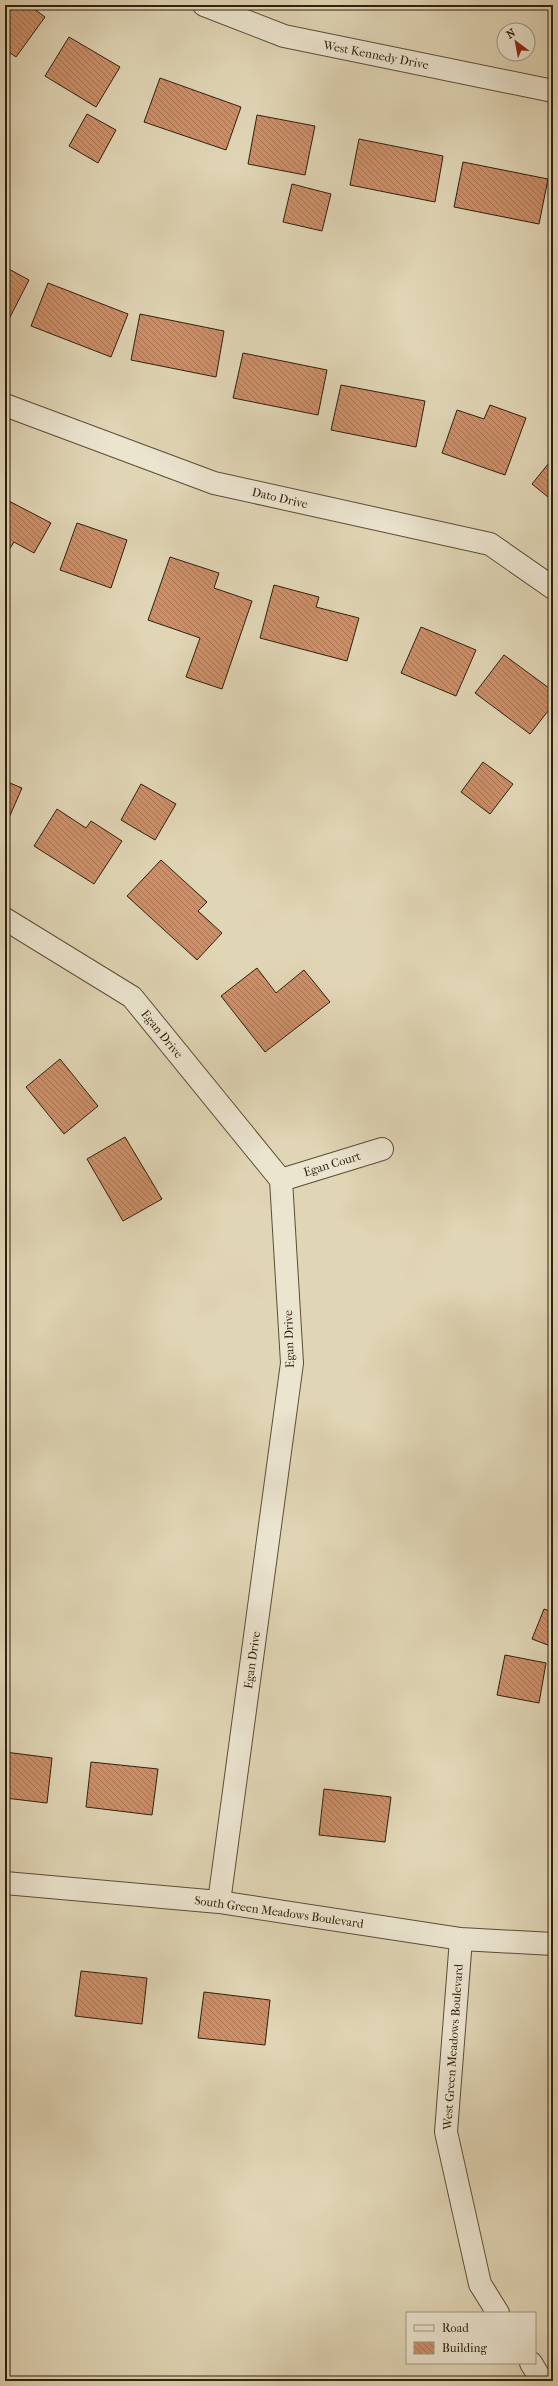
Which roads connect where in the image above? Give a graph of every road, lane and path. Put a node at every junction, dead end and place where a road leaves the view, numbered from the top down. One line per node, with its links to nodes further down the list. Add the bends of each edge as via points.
1 (204, 5): 2 (street, West Kennedy Drive, via 284,36)
2 (553, 90)
3 (5, 404): 4 (street, Dato Drive, via 214,483 490,544)
4 (553, 588)
5 (5, 919): 7 (street, Egan Drive, via 132,997)
6 (382, 1149): 7 (street, Egan Court)
7 (281, 1180): 9 (street, Egan Drive, via 292,1363)
8 (5, 1883): 9 (street, South Green Meadows Boulevard)
9 (219, 1902): 10 (street, South Green Meadows Boulevard)
10 (461, 1939): 11 (street, South Green Meadows Boulevard); 12 (street, West Green Meadows Boulevard, via 446,2132 480,2284)
11 (553, 1944)
12 (497, 2312)
13 (532, 2364): 14 (street)
14 (542, 2381)

